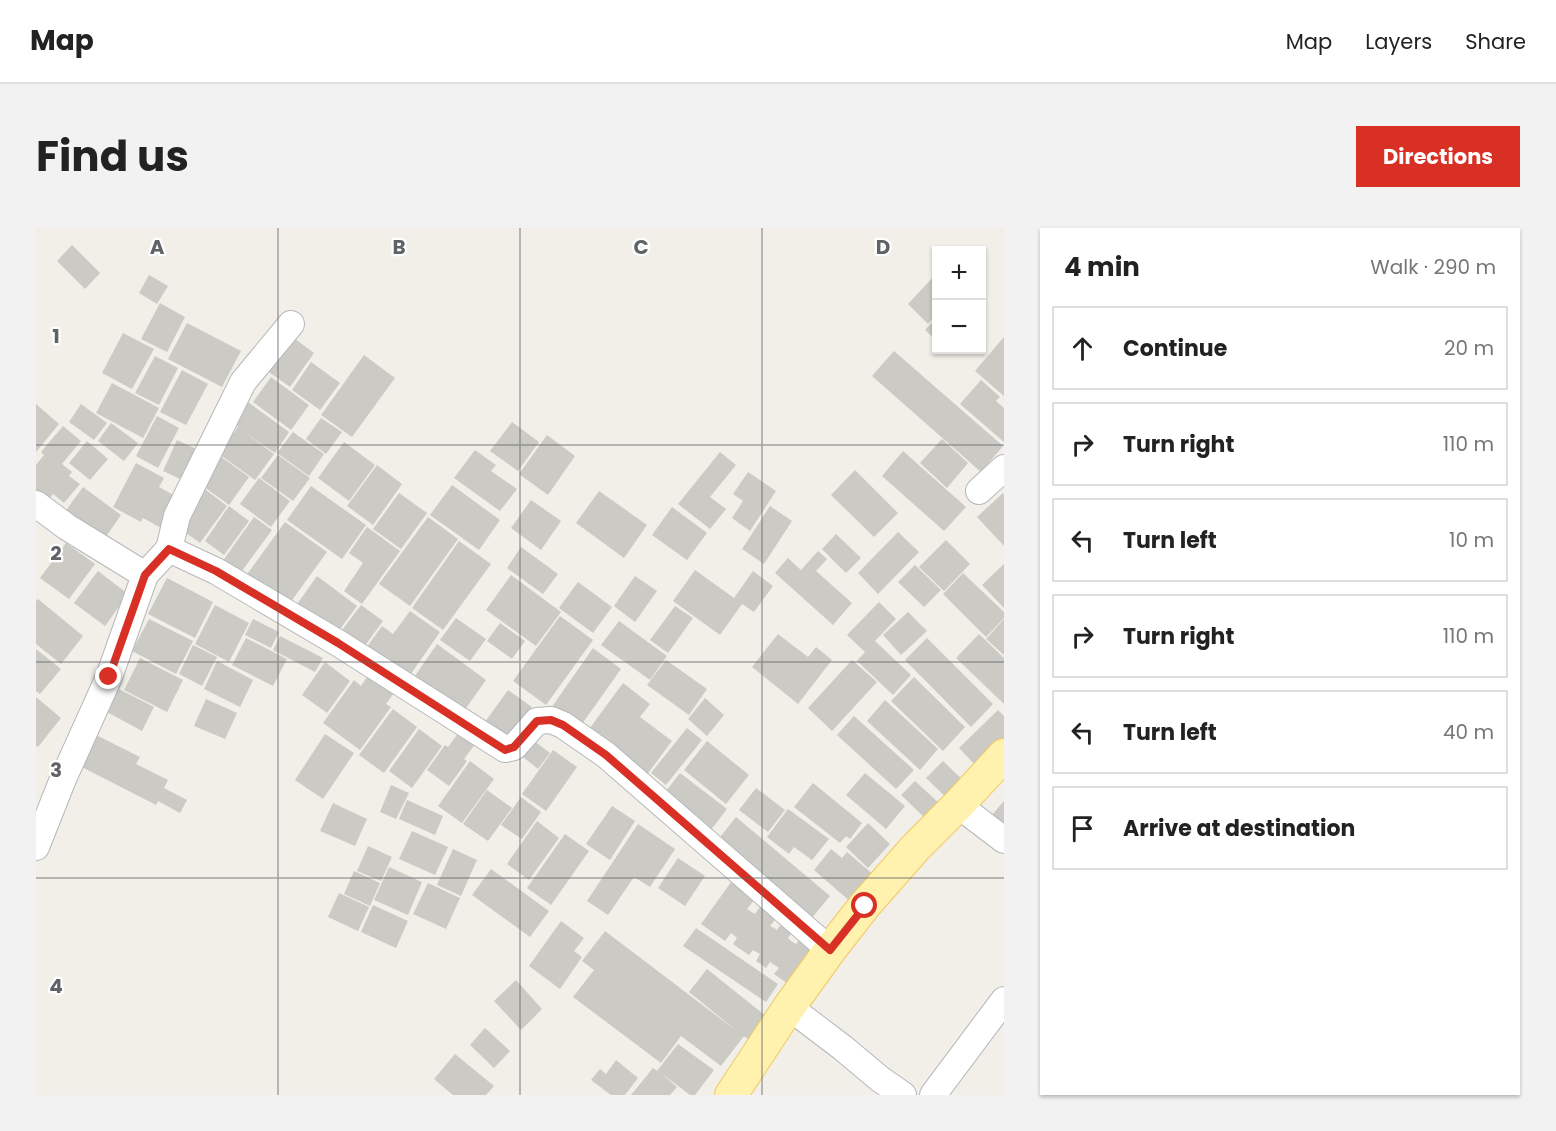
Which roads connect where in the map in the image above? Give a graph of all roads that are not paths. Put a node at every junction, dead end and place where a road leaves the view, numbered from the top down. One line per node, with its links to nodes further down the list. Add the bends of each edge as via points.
1 (291, 324): 5 (street, via 243,382 177,516)
2 (1004, 468): 3 (street)
3 (980, 491)
4 (36, 504): 6 (street)
5 (169, 549): 6 (street); 11 (street, via 216,571 338,643 505,750 514,747 537,721 551,720 563,725 606,755)
6 (145, 575): 10 (street, via 109,677)
7 (1004, 755): 8 (main road)
8 (958, 805): 9 (street); 11 (main road, via 916,847)
9 (1004, 840)
10 (36, 847)
11 (830, 950): 13 (main road)
12 (1004, 1000): 17 (street)
13 (789, 1007): 14 (street, via 843,1048); 15 (main road)
14 (874, 1087): 16 (street)
15 (731, 1095)
16 (903, 1095)
17 (933, 1095)

